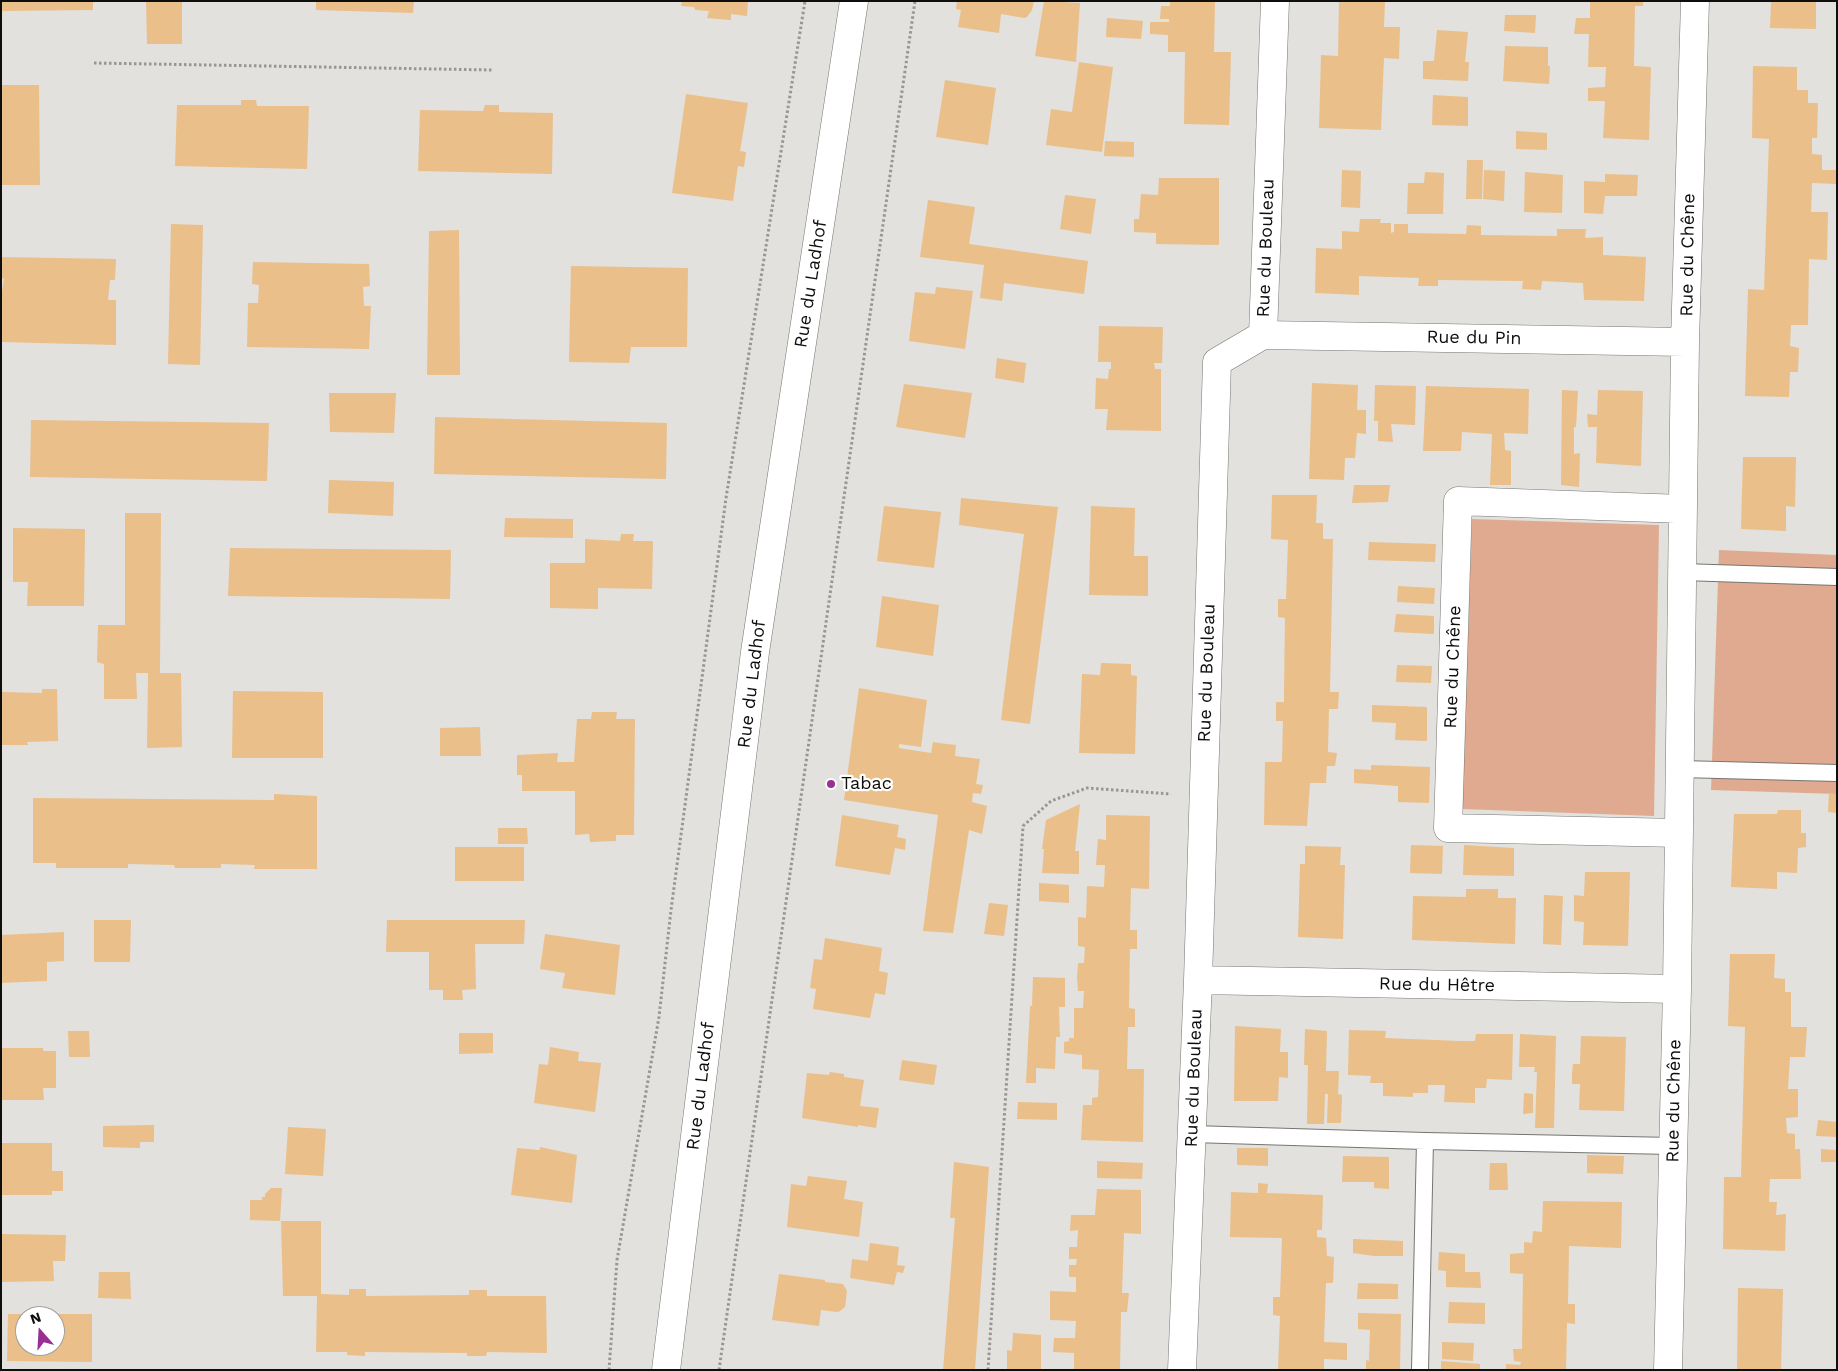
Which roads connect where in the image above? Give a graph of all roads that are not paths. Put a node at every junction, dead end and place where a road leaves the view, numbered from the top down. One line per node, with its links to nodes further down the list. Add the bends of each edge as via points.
1 (854, 1): 17 (street, Rue du Ladhof, via 755,652)
2 (1275, 1): 4 (street, Rue du Bouleau)
3 (1695, 1): 5 (street, Rue du Chêne)
4 (1262, 335): 5 (street, Rue du Pin); 12 (street, Rue du Bouleau, via 1217,362)
5 (1685, 342): 6 (street, Rue du Chêne)
6 (1683, 509): 7 (street, Rue du Chêne); 11 (street, Rue du Chêne, via 1458,501 1448,828)
7 (1682, 572): 8 (lane); 9 (street, Rue du Chêne)
8 (1837, 577)
9 (1680, 769): 10 (lane); 11 (street, Rue du Chêne)
10 (1837, 773)
11 (1679, 833): 13 (street, Rue du Chêne)
12 (1198, 980): 13 (street, Rue du Hêtre); 14 (street, Rue du Bouleau)
13 (1677, 989): 16 (street, Rue du Chêne)
14 (1192, 1134): 15 (lane); 18 (street, Rue du Bouleau)
15 (1426, 1141): 16 (lane); 19 (lane)
16 (1673, 1146): 20 (street, Rue du Chêne)
17 (666, 1370)
18 (1182, 1370)
19 (1420, 1370)
20 (1668, 1370)

